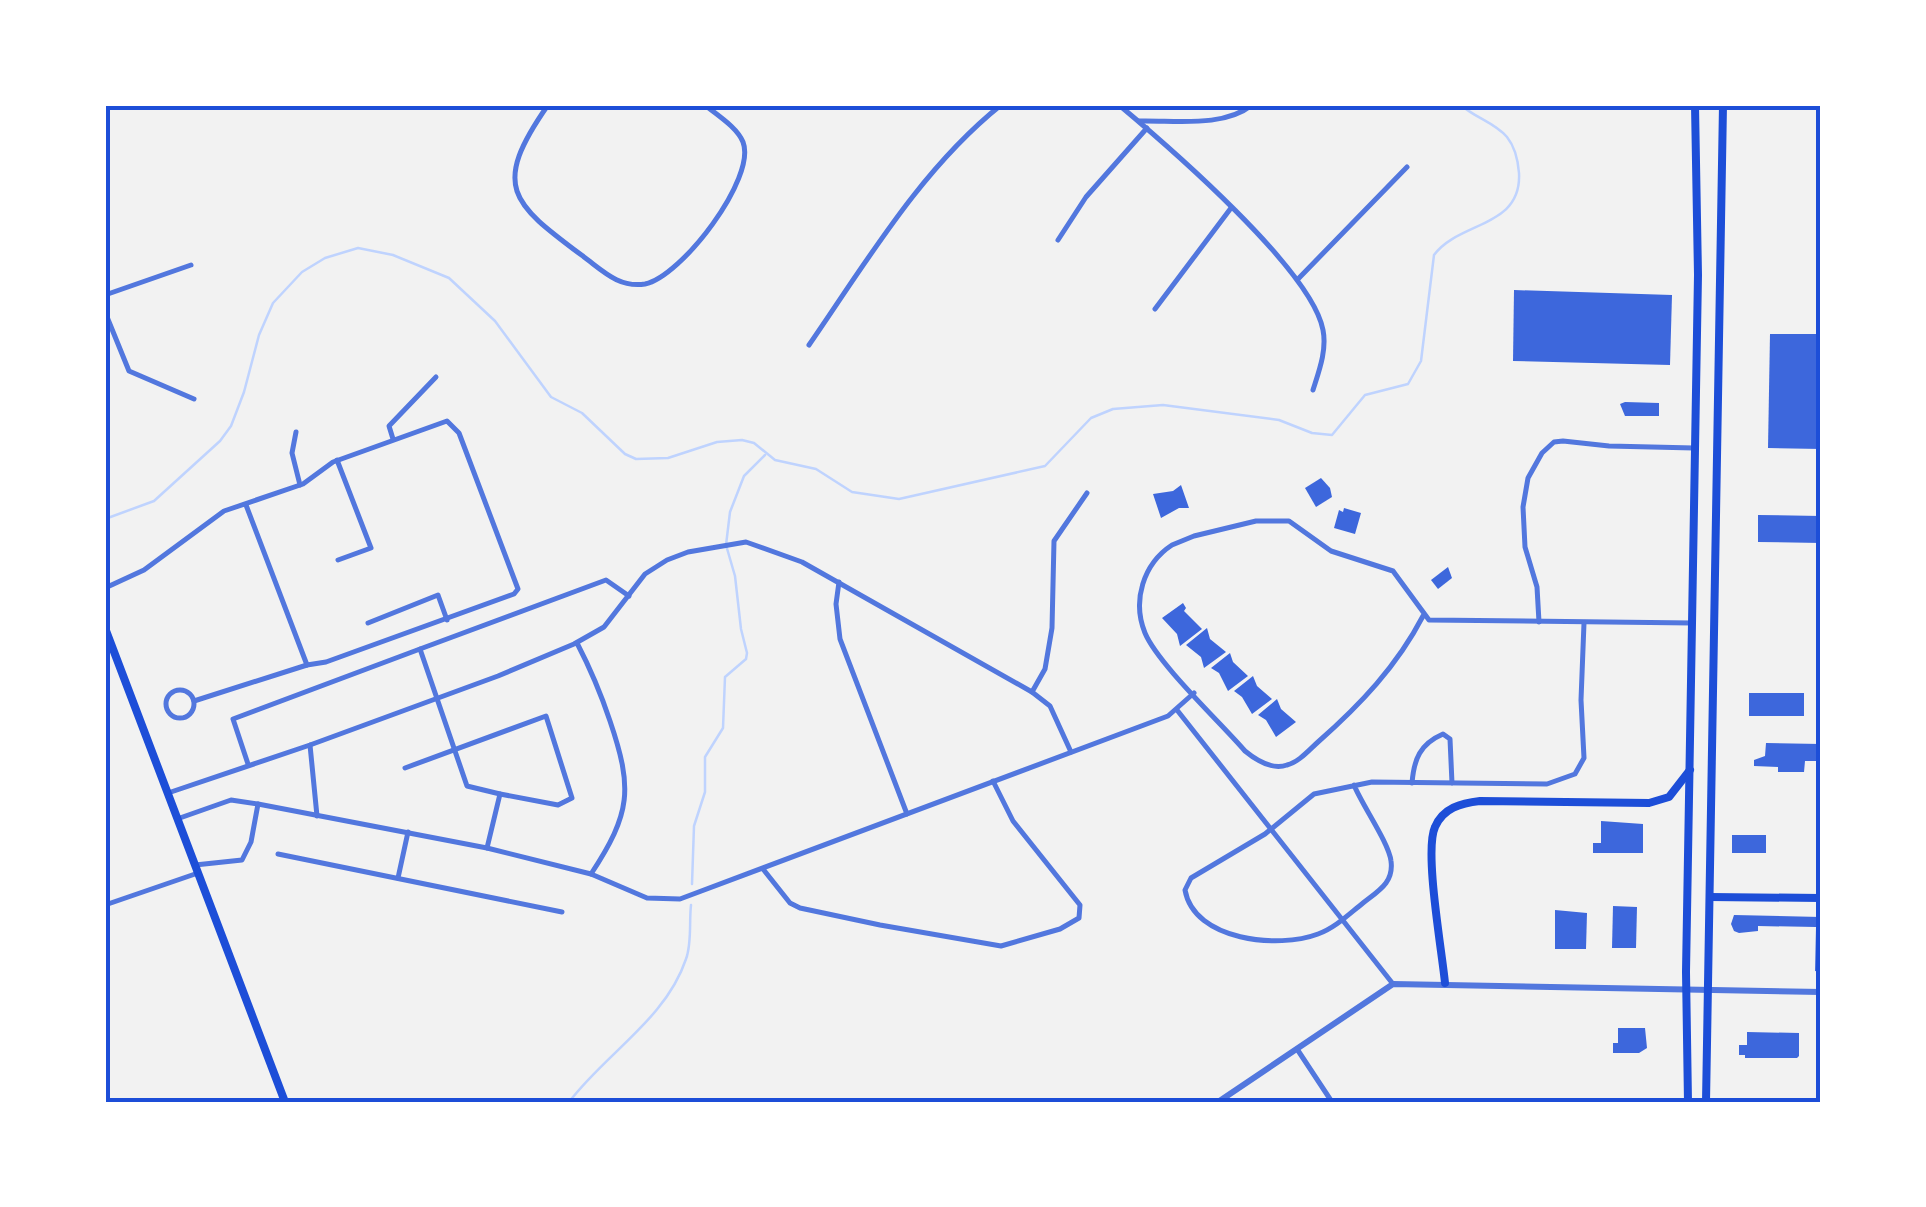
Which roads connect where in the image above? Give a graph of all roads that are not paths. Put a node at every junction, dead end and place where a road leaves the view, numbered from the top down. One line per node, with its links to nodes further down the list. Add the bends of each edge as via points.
1 (548, 105): 2 (street, via 519,153 522,206 630,285 657,280 678,266 742,175 743,140)
2 (705, 105)
3 (1002, 105): 18 (street, via 929,176)
4 (1119, 105): 8 (street)
5 (1252, 105): 8 (street, via 1217,120)
6 (1695, 105): 24 (main road)
7 (1723, 105): 72 (main road)
8 (1138, 121): 9 (street)
9 (1147, 128): 11 (street); 12 (street)
10 (1407, 168): 14 (street)
11 (1231, 208): 14 (street); 16 (street)
12 (1058, 240)
13 (192, 265): 15 (street)
14 (1298, 278): 20 (street, via 1323,328)
15 (105, 296)
16 (1156, 308)
17 (105, 312): 21 (street, via 129,370)
18 (809, 344)
19 (436, 376): 23 (street, via 389,426)
20 (1313, 390)
21 (194, 399)
22 (296, 432): 26 (street, via 292,453)
23 (393, 439): 25 (street); 34 (street, via 438,422 453,425 517,582 514,594)
24 (1695, 448): 35 (street, via 1563,441 1542,453 1523,507); 38 (main road)
25 (338, 460): 26 (street); 29 (street, via 371,548)
26 (300, 485): 28 (street)
27 (1087, 493): 43 (street, via 1054,541 1052,628 1045,669)
28 (246, 505): 31 (street, via 224,511 144,570); 42 (street)
29 (338, 560)
30 (839, 582): 32 (street, via 746,542 676,555 646,574); 43 (street); 61 (street, via 840,639)
31 (105, 588)
32 (630, 596): 40 (street, via 604,626); 41 (street, via 606,580)
33 (1423, 616): 35 (street); 44 (street, via 1362,701 1284,767 1254,758); 44 (street, via 1392,571 1331,551 1290,521 1256,521 1183,540 1162,552 1146,575 1140,607 1158,653)
34 (447, 620): 36 (street, via 438,596); 42 (street)
35 (1539, 622): 37 (street)
36 (368, 623)
37 (1584, 623): 38 (street); 56 (street, via 1584,758 1574,774 1547,784)
38 (1692, 623): 53 (main road)
39 (105, 628): 58 (main road)
40 (577, 642): 45 (street); 70 (street, via 608,713 626,778 620,823)
41 (420, 649): 45 (street); 51 (street, via 234,718)
42 (307, 665): 46 (street)
43 (1032, 692): 50 (street, via 1053,712)
44 (1194, 693): 47 (street)
45 (436, 697): 48 (street); 49 (street)
46 (194, 701): 46 (street, via 177,689 166,707 180,718 190,715)
47 (1177, 710): 50 (street); 64 (street)
48 (310, 745): 51 (street); 62 (street)
49 (455, 750): 52 (street); 59 (street, via 467,786); 59 (street, via 546,716 572,798 558,805)
50 (1071, 752): 54 (street)
51 (248, 766): 58 (street)
52 (405, 768)
53 (1690, 770): 77 (main road, via 1669,797 1649,803 1480,801 1443,814 1432,837); 79 (main road)
54 (994, 781): 61 (street); 69 (street, via 1013,821 1077,900 1076,921 1012,945 990,945 811,912 790,903)
55 (1412, 783): 56 (street); 56 (street, via 1414,758 1443,734 1450,739); 57 (street)
56 (1452, 783)
57 (1354, 784): 64 (street, via 1314,794); 76 (street, via 1392,863 1387,884)
58 (168, 793): 63 (main road)
59 (500, 794): 66 (street)
60 (258, 804): 62 (street); 63 (street, via 232,800); 68 (street, via 242,860)
61 (907, 814): 69 (street)
62 (317, 816): 65 (street)
63 (176, 819): 68 (main road)
64 (1271, 830): 76 (street); 76 (street, via 1191,878 1185,890 1190,906 1221,931 1253,939 1300,939)
65 (408, 832): 66 (street); 71 (street)
66 (487, 848): 70 (street)
67 (278, 854): 71 (street)
68 (196, 869): 74 (street); 83 (main road)
69 (762, 869): 70 (street, via 670,900 647,898)
70 (591, 874)
71 (398, 878): 75 (street)
72 (1710, 897): 73 (main road); 80 (main road)
73 (1821, 898)
74 (105, 905)
75 (562, 912)
76 (1344, 918): 78 (street)
77 (1445, 983): 78 (street); 79 (street)
78 (1393, 984): 82 (street)
79 (1687, 992): 80 (street); 86 (main road)
80 (1708, 992): 81 (street); 87 (main road)
81 (1821, 992)
82 (1297, 1049): 84 (street); 85 (street)
83 (285, 1102)
84 (1218, 1102)
85 (1332, 1102)
86 (1688, 1102)
87 (1706, 1102)

